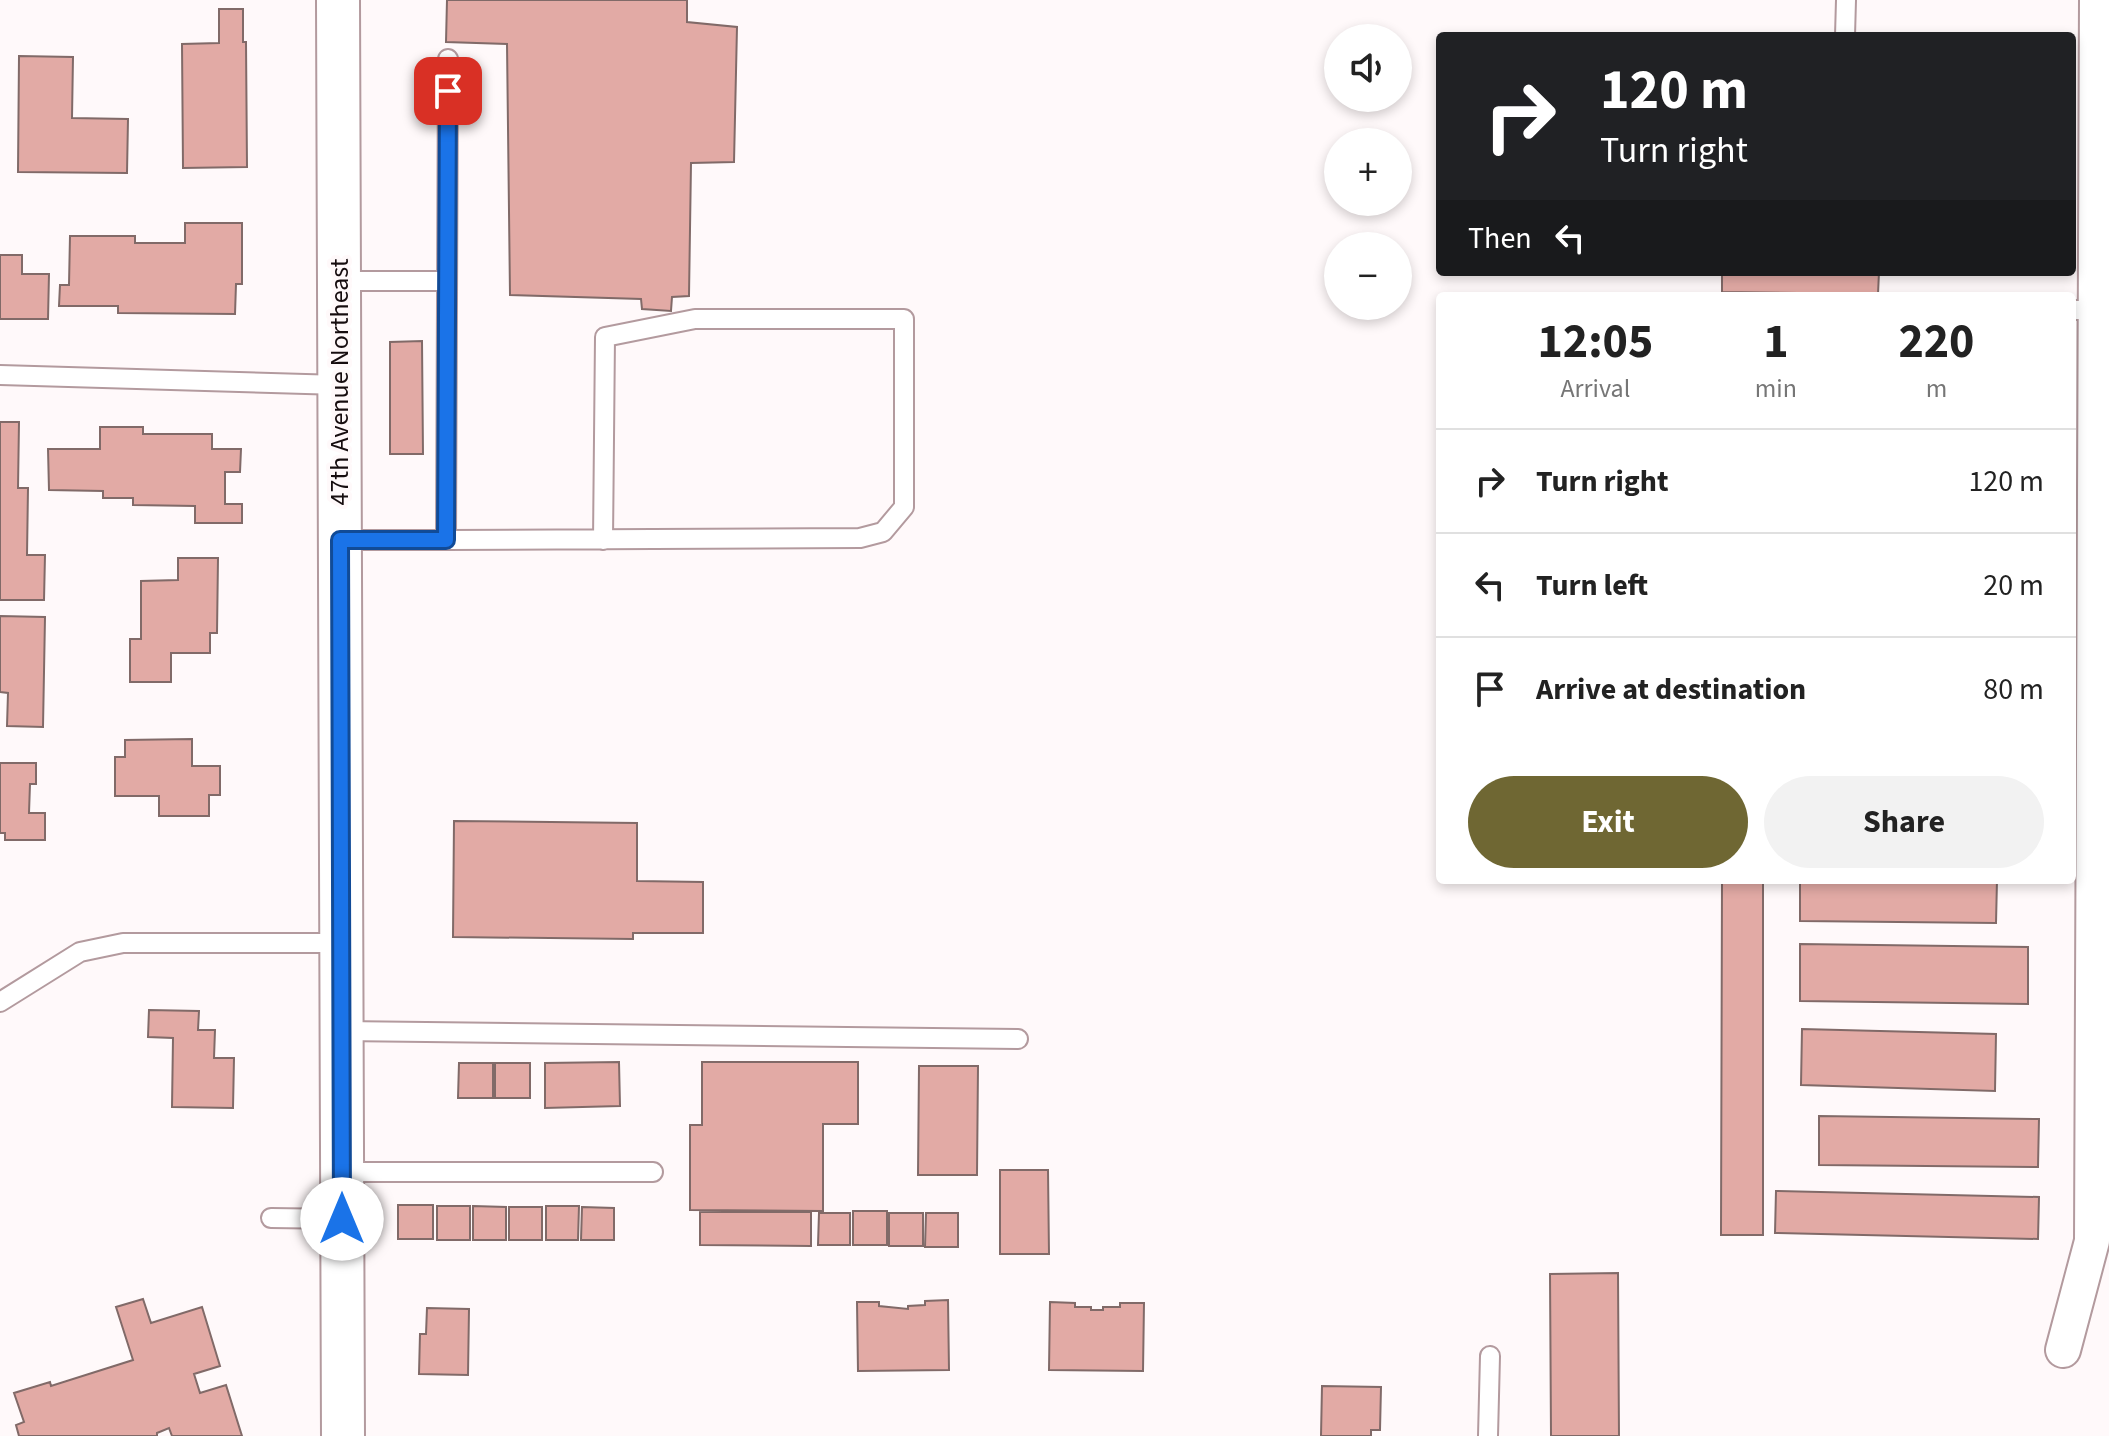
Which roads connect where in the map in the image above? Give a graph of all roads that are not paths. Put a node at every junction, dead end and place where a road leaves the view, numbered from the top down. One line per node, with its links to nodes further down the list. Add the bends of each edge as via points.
1 (338, 0): 6 (street, 47th Avenue Northeast)
2 (1846, 0): 4 (lane)
3 (2097, 0): 8 (street)
4 (1845, 32)
5 (448, 59): 7 (lane)
6 (339, 281): 7 (lane); 10 (street, 47th Avenue Northeast)
7 (447, 281): 13 (lane)
8 (2084, 310): 11 (street)
9 (0, 375): 10 (lane)
10 (340, 385): 12 (street, 47th Avenue Northeast)
11 (2102, 444): 15 (street)
12 (340, 540): 13 (lane); 17 (street, 47th Avenue Northeast)
13 (446, 540): 14 (lane)
14 (603, 540): 14 (lane, via 860,538 883,532 904,507 904,319 695,319 605,337)
15 (2102, 554): 16 (street)
16 (2102, 738): 25 (street, via 2092,1241)
17 (342, 943): 18 (lane, via 123,943 80,952); 19 (street, 47th Avenue Northeast)
18 (0, 1002)
19 (342, 1031): 20 (lane); 21 (street, 47th Avenue Northeast)
20 (1018, 1039)
21 (342, 1172): 22 (lane); 24 (street, 47th Avenue Northeast)
22 (653, 1172)
23 (271, 1218): 24 (lane)
24 (342, 1219): 27 (street, 47th Avenue Northeast)
25 (2063, 1350)
26 (1490, 1356): 28 (lane)
27 (343, 1436)
28 (1488, 1436)

